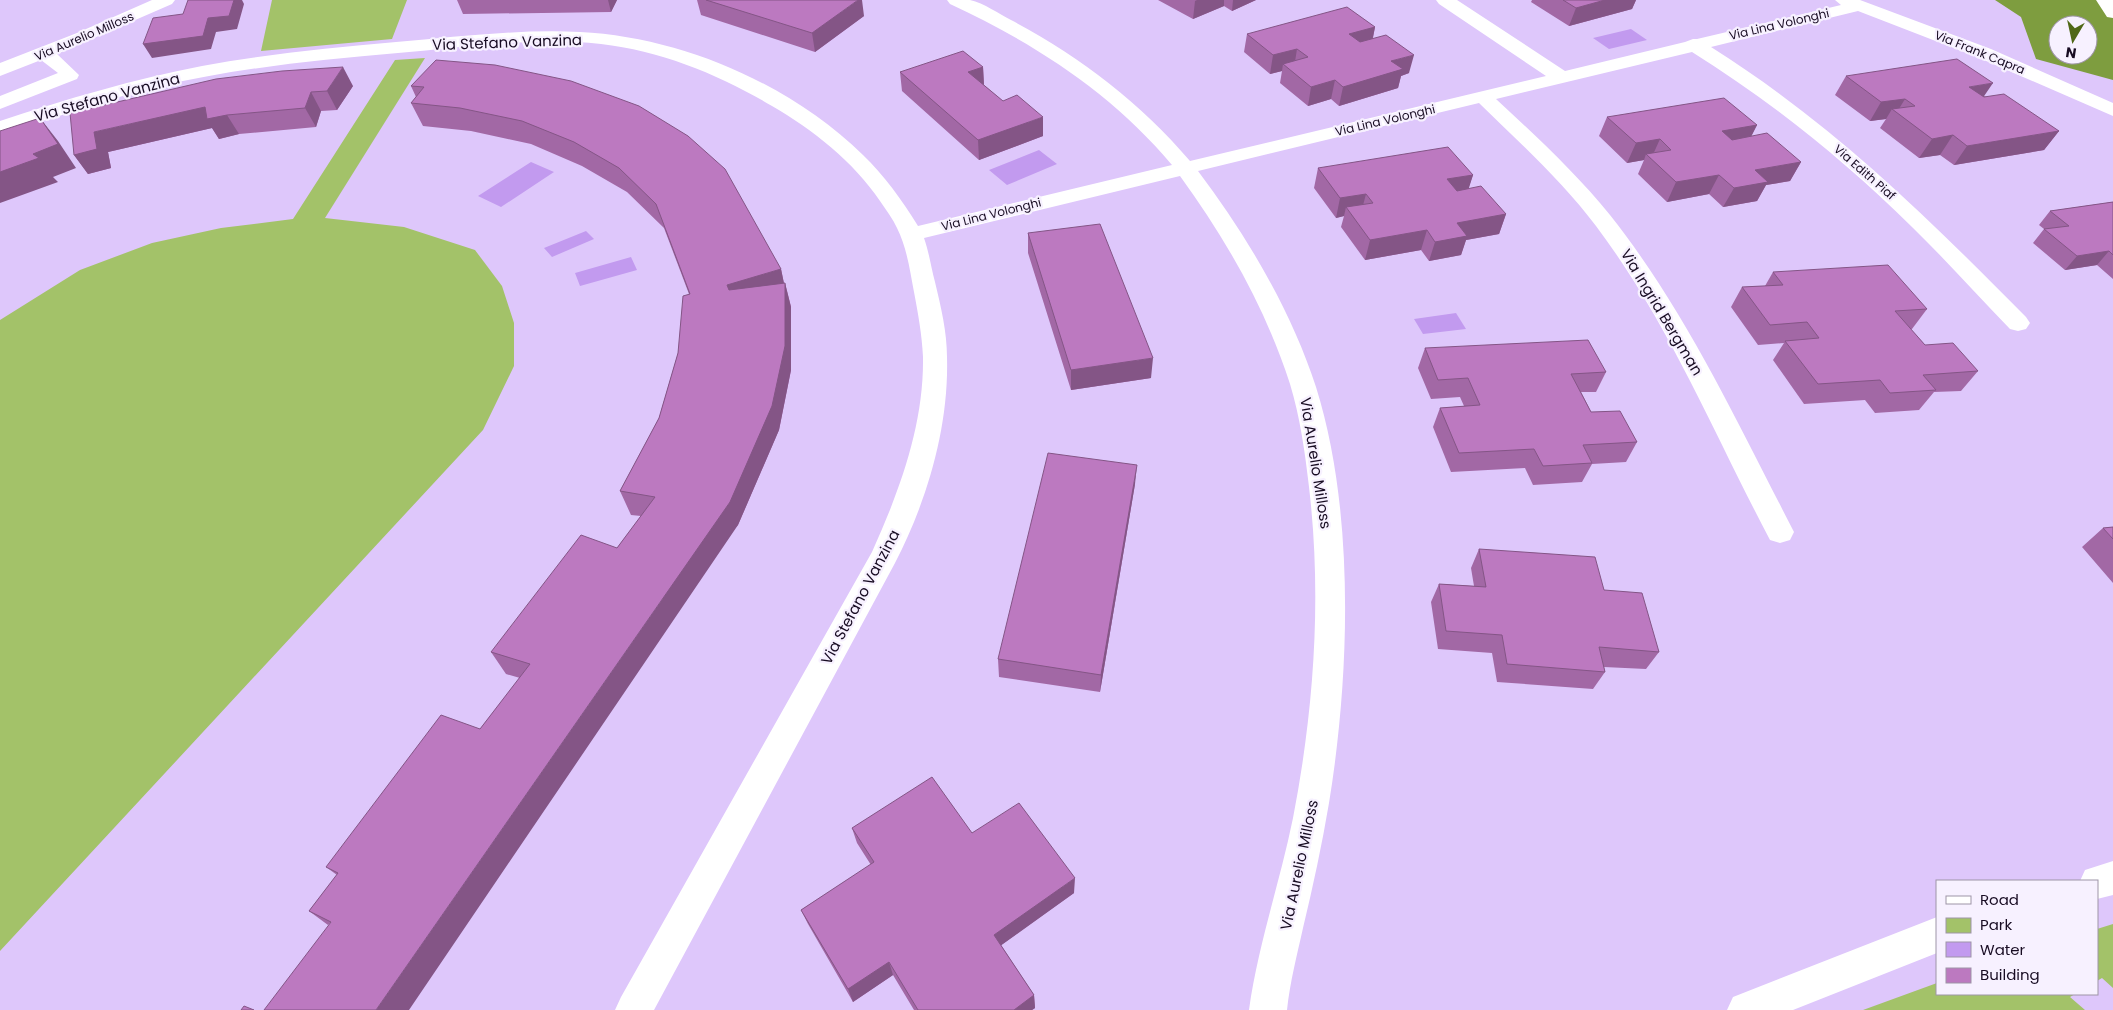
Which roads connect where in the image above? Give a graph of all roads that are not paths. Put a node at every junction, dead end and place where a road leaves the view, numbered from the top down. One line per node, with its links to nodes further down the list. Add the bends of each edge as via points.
1 (166, 0): 8 (street, Via Aurelio Milloss)
2 (956, 0): 15 (street, Via Aurelio Milloss, via 1024,35 1096,83 1126,106)
3 (1445, 0): 10 (street)
4 (2105, 0): 6 (street)
5 (1852, 3): 7 (street, Via Lina Volonghi); 13 (street, Via Frank Capra, via 1984,53)
6 (2113, 13)
7 (1693, 44): 10 (street, Via Lina Volonghi); 17 (street, Via Edith Piaf, via 1779,101 1842,152 1907,209)
8 (45, 54): 9 (street, Via Aurelio Milloss); 12 (street, via 70,76)
9 (0, 70)
10 (1561, 77): 11 (street, Via Lina Volonghi)
11 (1484, 97): 15 (street, Via Lina Volonghi); 18 (street, Via Ingrid Bergman, via 1558,169 1604,221 1632,260 1685,344)
12 (0, 103)
13 (2113, 110)
14 (0, 127): 16 (street, Via Stefano Vanzina, via 136,86 265,62 456,43 545,37 602,39 678,54 725,73 782,103 840,144 864,166)
15 (1185, 167): 16 (street, Via Lina Volonghi); 24 (street, Via Aurelio Milloss, via 1246,260 1294,361 1311,417 1329,543 1328,667 1316,782)
16 (911, 234): 23 (street, Via Stefano Vanzina, via 933,328 935,383 927,438 910,494 885,555)
17 (2018, 323)
18 (1780, 532)
19 (2113, 878): 20 (street)
20 (2098, 882)
21 (1936, 935): 22 (street)
22 (1761, 1008)
23 (634, 1010)
24 (1268, 1010)

